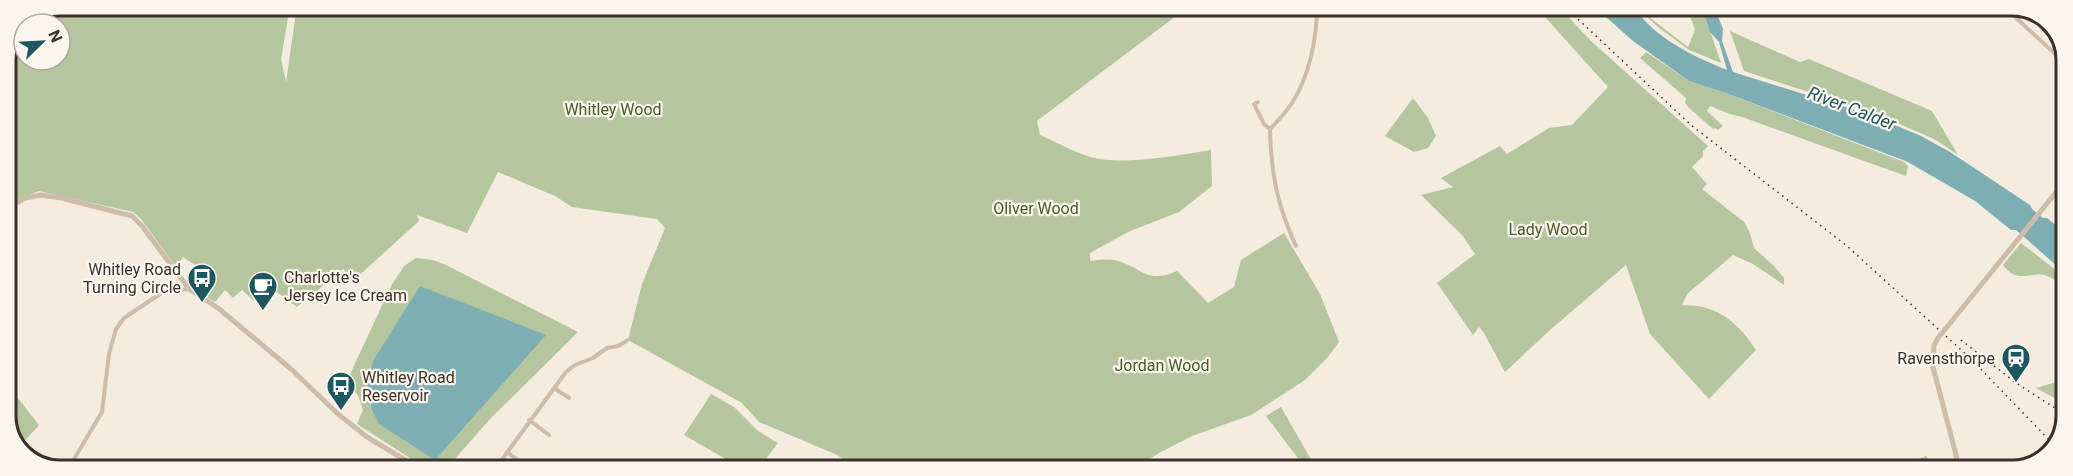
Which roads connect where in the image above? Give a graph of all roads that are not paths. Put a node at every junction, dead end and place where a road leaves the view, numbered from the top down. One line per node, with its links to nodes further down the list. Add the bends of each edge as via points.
1 (1317, 16): 5 (street, via 1307,69 1293,102)
2 (2014, 16): 3 (street)
3 (2056, 54)
4 (1258, 102): 5 (street, via 1254,104)
5 (1270, 129): 8 (street, via 1274,183)
6 (2056, 193): 20 (street, bridge, via 1934,345 1933,367)
7 (16, 203): 9 (street, via 41,195 132,216)
8 (1296, 246)
9 (189, 289): 16 (street, via 163,292 124,318 116,329 102,412); 17 (street, via 218,308 367,437)
10 (628, 340): 11 (street, via 575,365)
11 (554, 388): 12 (street); 13 (street)
12 (569, 398)
13 (529, 420): 14 (street); 15 (street)
14 (549, 435)
15 (507, 452): 18 (street); 19 (street)
16 (74, 459)
17 (403, 459)
18 (502, 459)
19 (516, 459)
20 (1957, 459)

